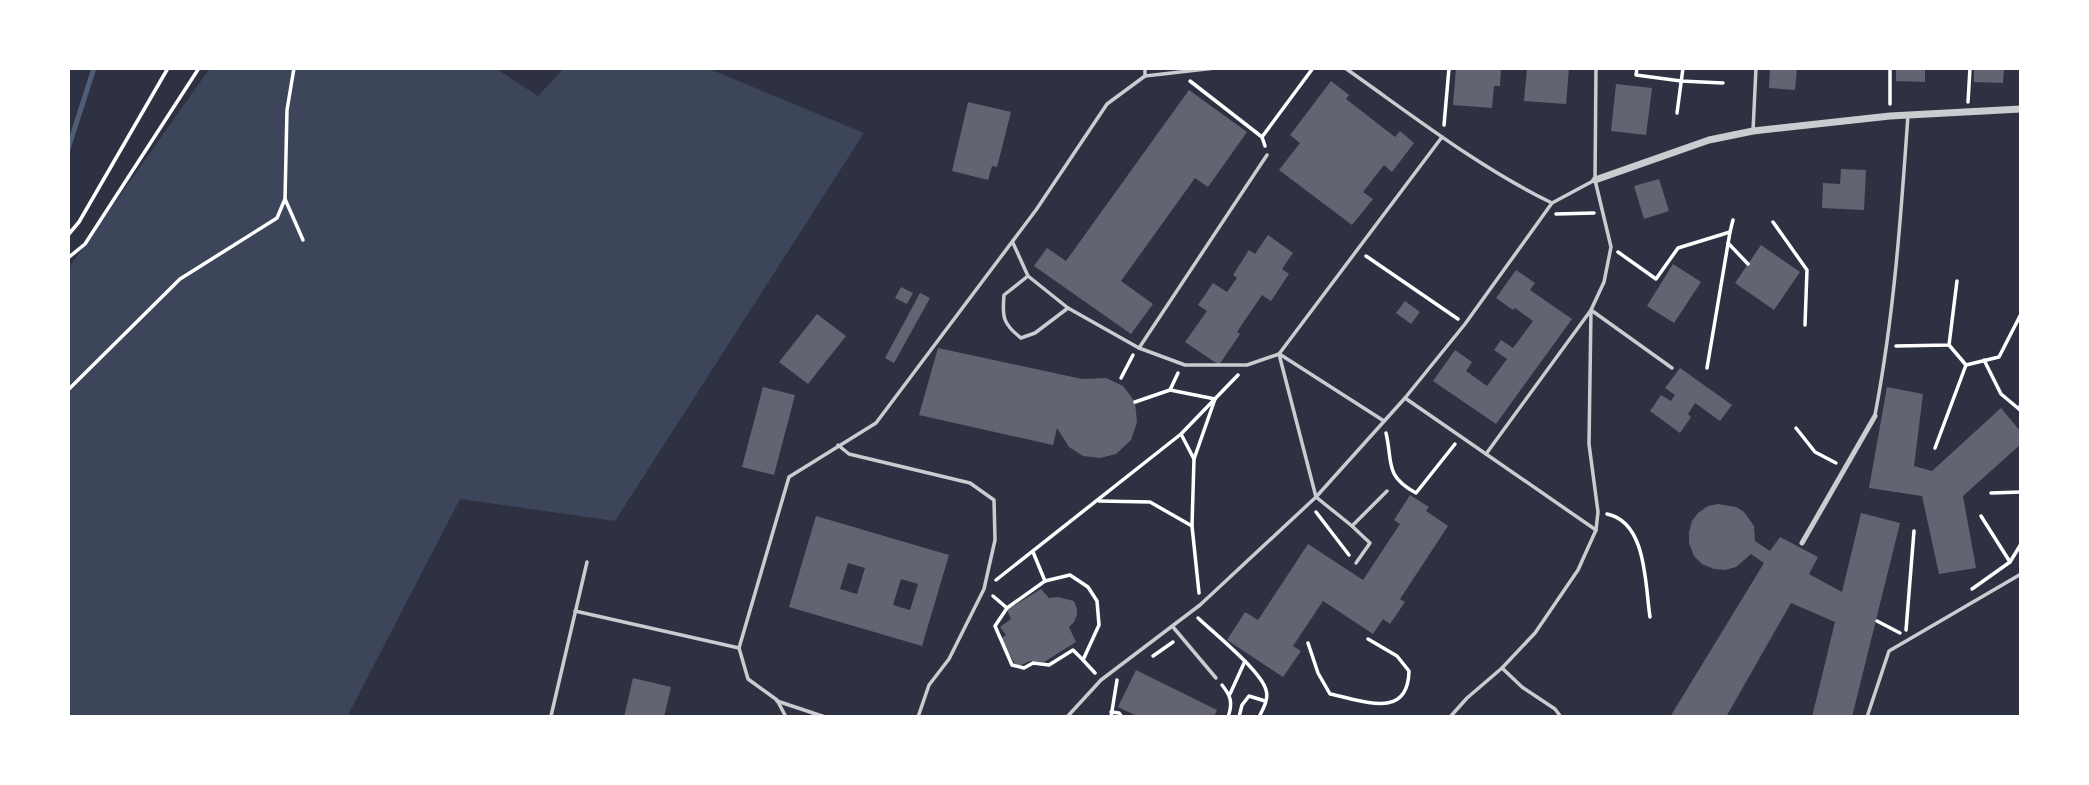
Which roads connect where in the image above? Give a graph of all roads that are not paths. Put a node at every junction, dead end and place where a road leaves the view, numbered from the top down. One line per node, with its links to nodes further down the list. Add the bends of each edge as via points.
1 (1145, 68): 7 (lane)
2 (1215, 68): 6 (lane)
3 (1345, 68): 11 (lane)
4 (1596, 68): 13 (lane)
5 (1756, 68): 10 (lane)
6 (1198, 70): 7 (lane)
7 (1145, 76): 15 (lane, via 1107,104)
8 (2021, 109): 9 (street)
9 (1908, 115): 10 (street); 23 (lane, via 1897,269)
10 (1753, 131): 13 (street, via 1709,140)
11 (1443, 137): 14 (lane); 20 (lane)
12 (1267, 155): 19 (lane)
13 (1595, 180): 14 (lane); 18 (lane, via 1611,247 1604,282)
14 (1552, 203): 22 (lane)
15 (1012, 242): 16 (lane); 25 (lane, via 876,422)
16 (1028, 276): 17 (lane); 17 (lane, via 1004,295 1002,315 1009,329 1021,338 1035,333)
17 (1068, 307): 19 (lane)
18 (1591, 310): 21 (lane); 26 (lane); 30 (lane, via 1589,444)
19 (1139, 348): 20 (lane, via 1185,365 1247,365)
20 (1279, 354): 24 (lane); 28 (lane)
21 (1672, 368)
22 (1405, 398): 24 (lane); 26 (lane)
23 (1875, 416): 31 (street)
24 (1384, 421): 28 (lane)
25 (838, 445): 37 (lane, via 789,477); 44 (lane, via 849,454 970,483 993,500 995,540 984,589 949,659 929,685)
26 (1486, 454): 30 (lane)
27 (1387, 491): 29 (lane)
28 (1316, 497): 29 (lane); 36 (lane)
29 (1352, 526): 33 (lane, via 1370,543)
30 (1596, 530): 38 (lane, via 1578,570 1535,633)
31 (1802, 543)
32 (587, 562): 35 (lane)
33 (1356, 563)
34 (2021, 574): 48 (lane, via 1889,651)
35 (575, 611): 37 (lane); 41 (lane)
36 (1173, 626): 39 (lane); 45 (lane, via 1115,667)
37 (739, 648): 40 (lane, via 748,679)
38 (1502, 668): 46 (lane); 47 (lane)
39 (1216, 678)
40 (777, 700): 42 (lane); 43 (lane)
41 (551, 716)
42 (786, 717)
43 (825, 717)
44 (918, 717)
45 (1067, 717)
46 (1450, 717)
47 (1561, 717)
48 (1867, 717)

